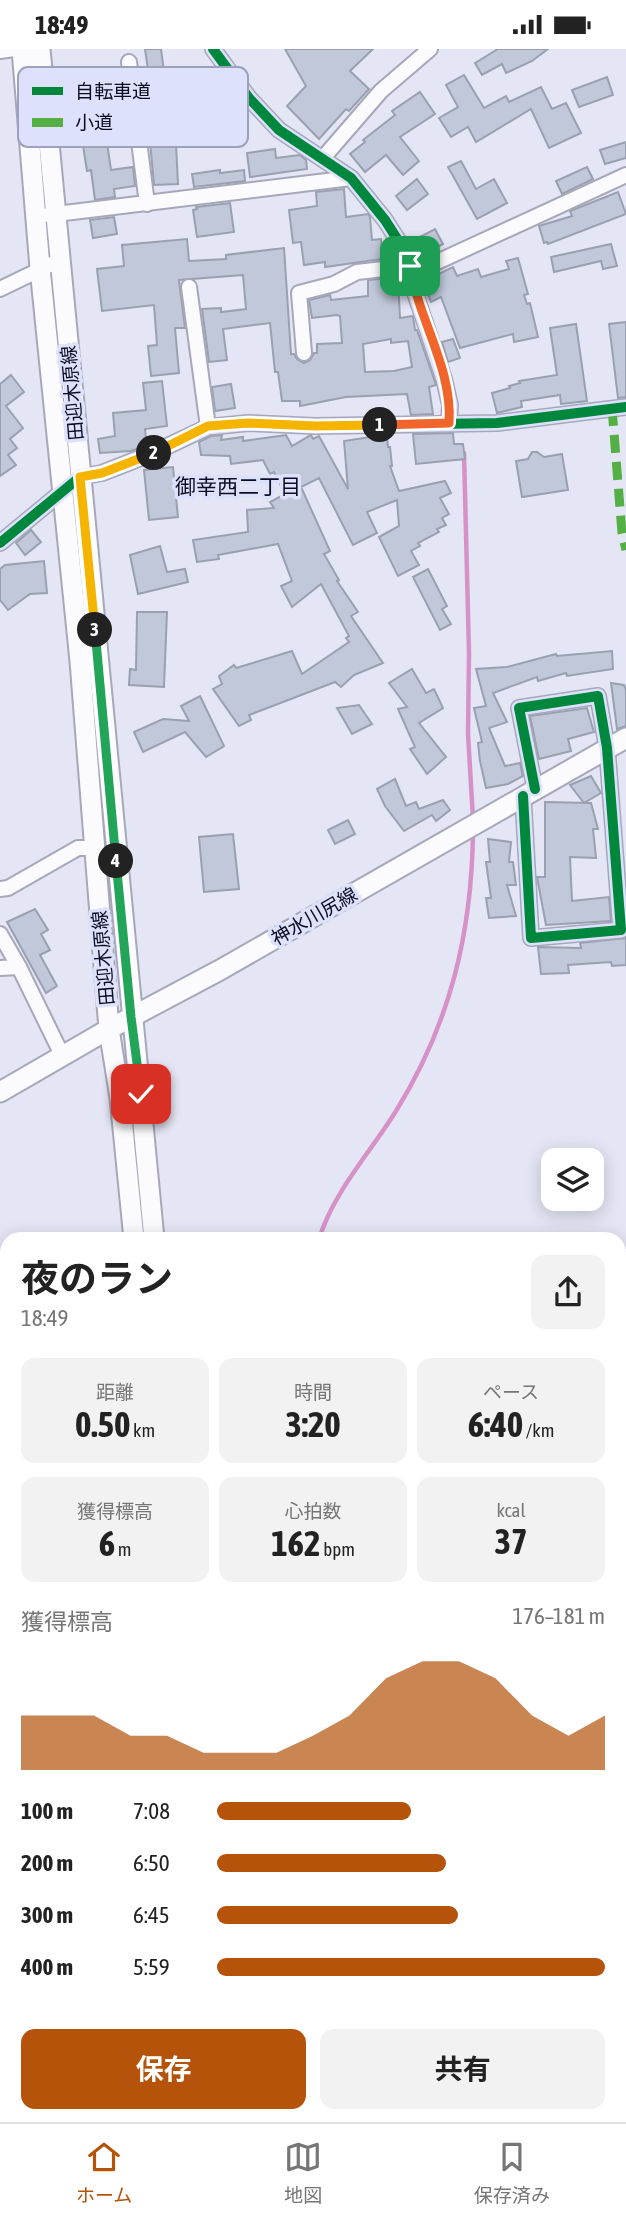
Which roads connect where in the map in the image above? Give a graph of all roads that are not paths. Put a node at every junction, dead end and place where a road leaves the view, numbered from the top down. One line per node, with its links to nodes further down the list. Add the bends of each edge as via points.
1 (14, 49): 6 (street)
2 (22, 49): 8 (main road, 田迎木原線)
3 (40, 49): 9 (main road, 田迎木原線)
4 (213, 49): 11 (street)
5 (430, 49): 16 (street, via 381,91)
6 (0, 51)
7 (129, 62): 10 (street)
8 (24, 67)
9 (42, 67)
10 (130, 67)
11 (226, 67)
12 (248, 97): 16 (street, via 279,130)
13 (30, 147): 21 (main road, 田迎木原線)
14 (49, 147): 20 (main road, 田迎木原線)
15 (140, 147): 19 (street)
16 (323, 157): 18 (street)
17 (626, 174): 24 (street)
18 (351, 178): 19 (street); 24 (street, via 385,220 408,256)
19 (147, 204): 20 (street)
20 (56, 215): 21 (street); 22 (main road, 田迎木原線)
21 (36, 216): 23 (main road, 田迎木原線)
22 (60, 260): 23 (street); 31 (main road, 田迎木原線)
23 (40, 268): 26 (street); 32 (main road, 田迎木原線)
24 (410, 270): 27 (street, via 358,272 299,293); 29 (street, via 444,379)
25 (189, 286): 30 (street)
26 (0, 289)
27 (304, 353)
28 (626, 407): 29 (street, via 497,423)
29 (449, 423): 30 (street)
30 (208, 426): 31 (street, via 153,453)
31 (80, 477): 32 (street); 42 (main road, 田迎木原線)
32 (63, 491): 33 (street); 37 (main road, 田迎木原線)
33 (0, 543)
34 (626, 738): 35 (main road, 神水川尻線)
35 (607, 748): 36 (main road, 神水川尻線); 36 (street, via 598,696 519,708); 36 (street, via 621,930 531,938)
36 (529, 793): 42 (main road, 神水川尻線)
37 (94, 848): 38 (street, via 78,848); 43 (main road, 田迎木原線)
38 (0, 889)
39 (0, 934): 40 (street)
40 (19, 967): 41 (street); 44 (street)
41 (0, 968)
42 (131, 1017): 43 (main road, 神水川尻線); 47 (main road, 田迎木原線)
43 (109, 1028): 44 (main road, 神水川尻線); 46 (main road, 田迎木原線)
44 (62, 1055): 45 (main road, 神水川尻線)
45 (0, 1092)
46 (133, 1232)
47 (153, 1232)

